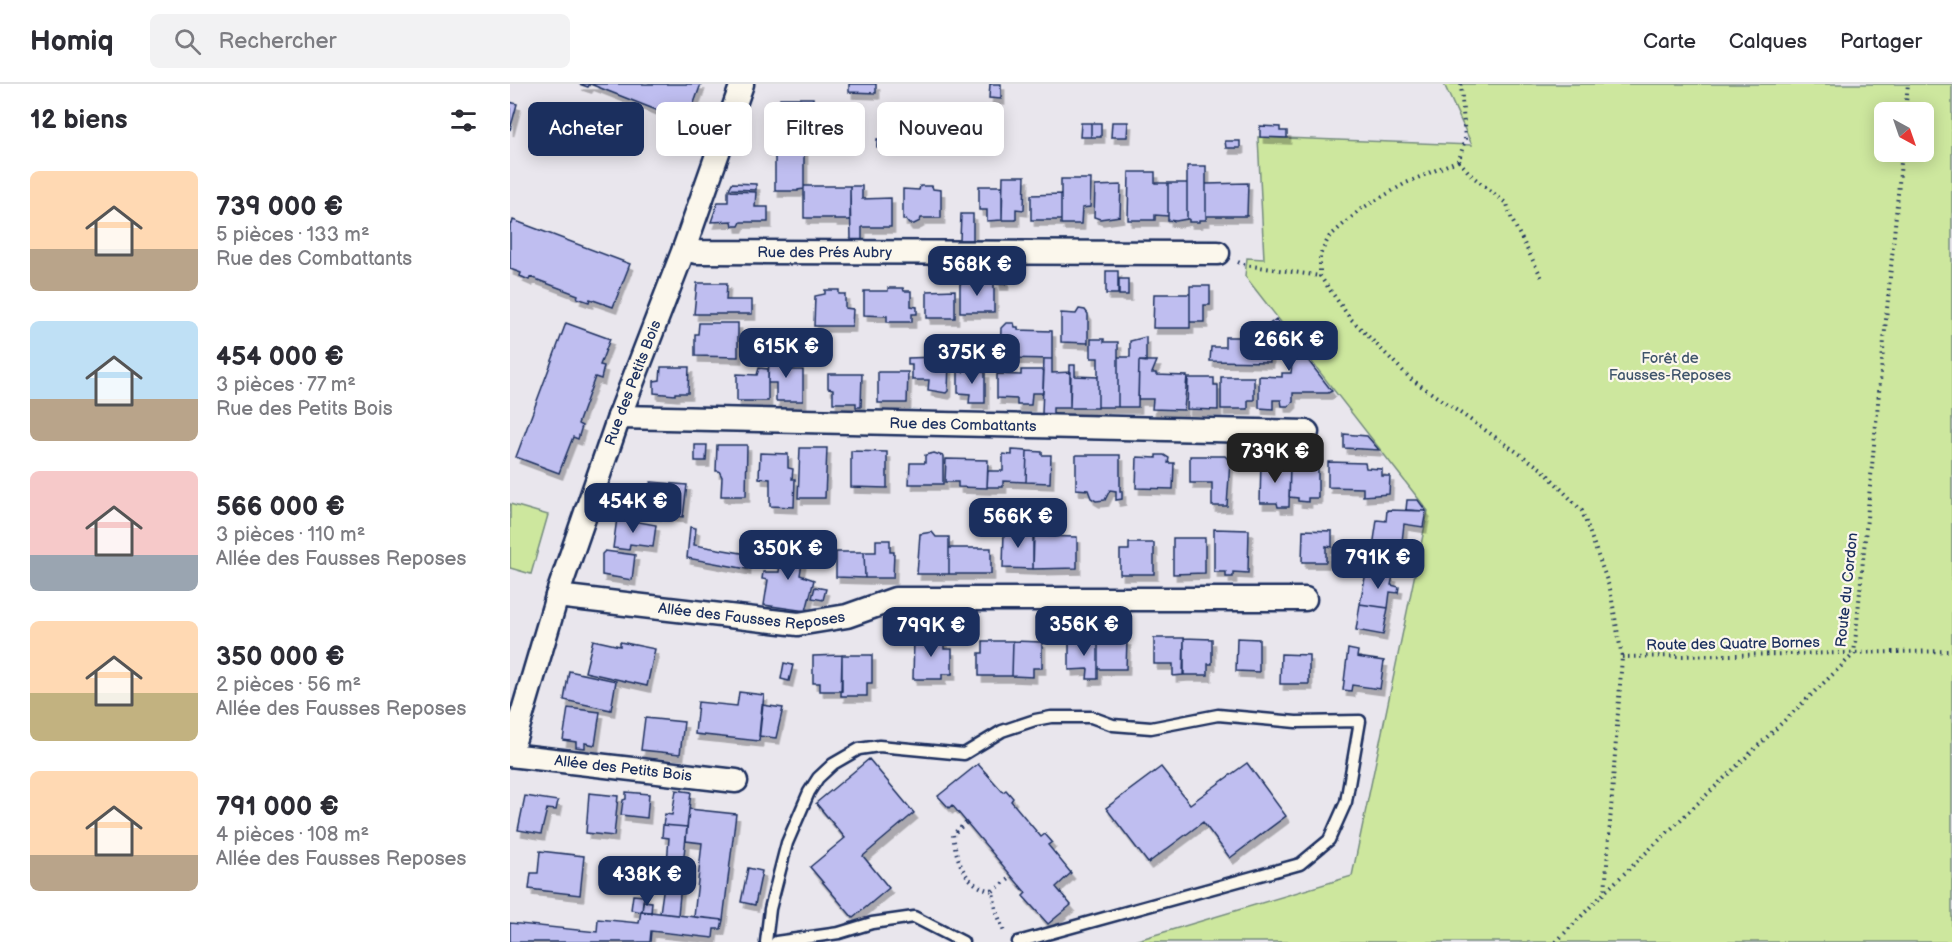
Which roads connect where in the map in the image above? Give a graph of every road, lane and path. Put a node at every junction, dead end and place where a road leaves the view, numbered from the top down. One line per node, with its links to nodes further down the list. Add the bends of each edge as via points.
1 (742, 84): 7 (street, Rue des Petits Bois)
2 (1461, 84): 5 (path, via 1464,139)
3 (1908, 84): 4 (path)
4 (1906, 102)
5 (1459, 161): 9 (path, via 1406,183 1361,209 1329,237 1320,255); 10 (path, via 1507,204)
6 (1901, 162): 16 (path, Route du Cordon)
7 (684, 249): 8 (street, Rue des Prés Aubry); 11 (street, Rue des Petits Bois)
8 (1218, 253): 9 (path, via 1245,265)
9 (1320, 276): 17 (path, via 1350,318 1411,378 1543,470 1582,511 1610,589)
10 (1543, 280)
11 (619, 417): 12 (street, Rue des Combattants); 13 (street, Rue des Petits Bois)
12 (1306, 432)
13 (557, 596): 14 (street, Allée des Fausses Reposes, via 798,624 847,616 895,599); 18 (street, Rue des Petits Bois)
14 (1305, 599)
15 (1952, 651): 16 (path, Route des Quatre Bornes)
16 (1854, 654): 17 (path, Route des Quatre Bornes); 23 (path, Route du Cordon)
17 (1622, 657): 23 (path)
18 (510, 755): 19 (street, Allée des Petits Bois)
19 (736, 782)
20 (966, 823): 22 (path, via 953,834 959,862 970,881)
21 (1012, 877): 22 (path)
22 (993, 891): 27 (path)
23 (1605, 892): 29 (path, Route du Cordon)
24 (766, 942): 28 (lane, via 787,843 809,792 833,764 859,749 879,746 964,754 1002,730 1051,717 1091,717 1113,725 1151,728 1218,715 1296,722 1360,721 1346,802 1329,840 1300,864)
25 (776, 942): 26 (lane, via 914,917)
26 (963, 942)
27 (1007, 942)
28 (1017, 942)
29 (1556, 942)

